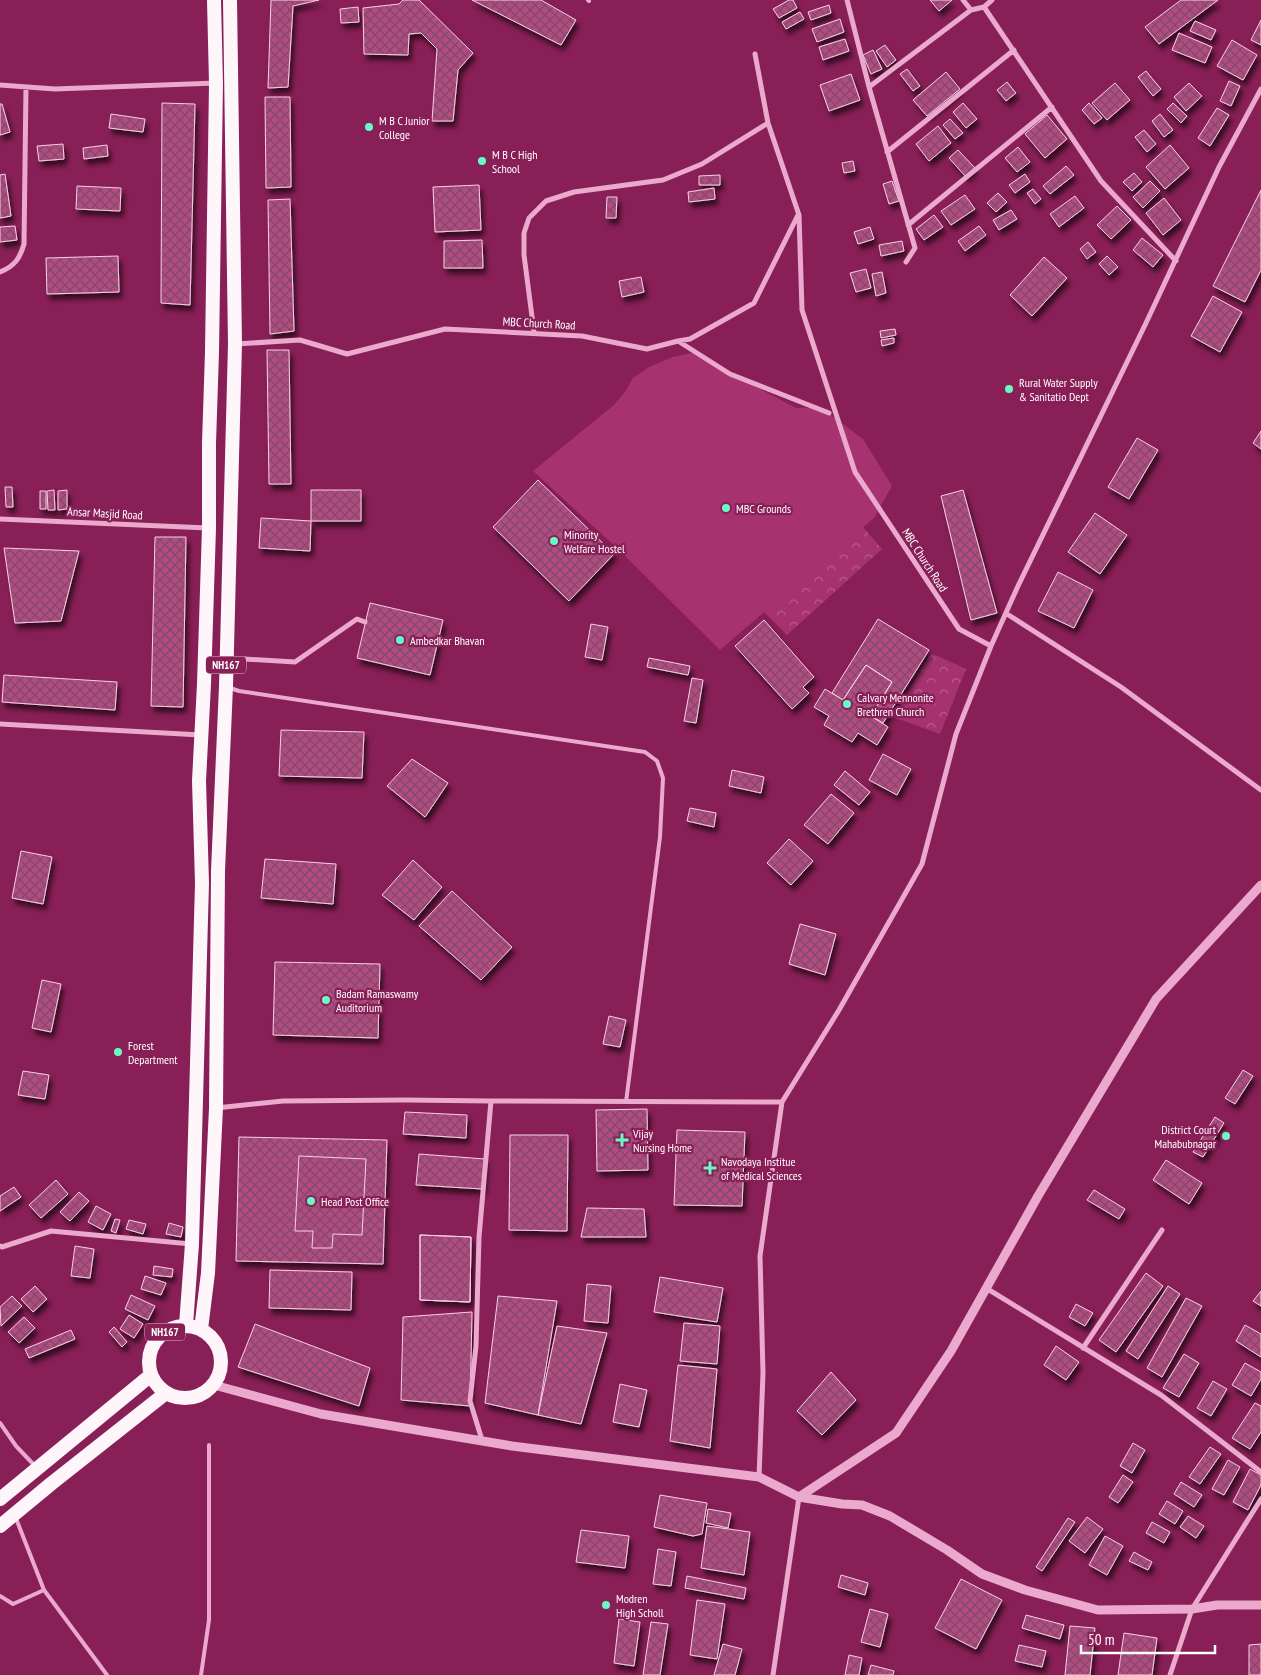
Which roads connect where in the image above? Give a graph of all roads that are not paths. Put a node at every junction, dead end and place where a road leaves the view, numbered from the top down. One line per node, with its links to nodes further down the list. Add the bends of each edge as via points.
1 (214, 0): 10 (highway, NH167)
2 (230, 0): 25 (highway, NH167)
3 (846, 0): 13 (street)
4 (963, 0): 7 (street)
5 (992, 0): 6 (street)
6 (984, 7): 7 (street); 8 (street)
7 (971, 10): 13 (street)
8 (1014, 50): 15 (street); 17 (street)
9 (755, 54): 16 (street, MBC Church Road)
10 (216, 83): 12 (street, via 55,89); 28 (highway, NH167)
11 (0, 85): 12 (street)
12 (26, 87): 22 (street, via 24,244 20,259)
13 (869, 87): 17 (street)
14 (1261, 89): 20 (street, via 1219,167)
15 (1052, 107): 19 (street); 20 (street, via 1101,181)
16 (768, 123): 18 (street, MBC Church Road); 23 (street, via 702,164 663,180 574,192 546,201 529,218 524,232)
17 (887, 152): 19 (street)
18 (799, 215): 24 (street, MBC Church Road, via 754,303 690,339); 31 (street, MBC Church Road, via 802,310 855,472 959,629)
19 (908, 225): 21 (street, via 915,248)
20 (1176, 261): 29 (street)
21 (906, 262)
22 (0, 272)
23 (534, 332): 24 (street, MBC Church Road, via 582,336 647,349); 25 (street, MBC Church Road, via 445,329 347,354 300,340)
24 (678, 342): 26 (street, via 730,374)
25 (235, 344): 32 (highway, NH167)
26 (829, 414)
27 (0, 519): 28 (street, Ansar Masjid Road)
28 (209, 528): 35 (highway, NH167)
29 (1006, 614): 31 (street); 36 (street, via 1121,688)
30 (365, 622): 32 (street, via 357,619 296,662)
31 (992, 646): 40 (street, via 956,734 922,864)
32 (226, 658): 33 (highway, NH167)
33 (226, 686): 39 (lane, via 239,691 645,752 657,761 663,778 660,837); 41 (highway, NH167, via 218,871)
34 (0, 724): 35 (street)
35 (202, 736): 43 (highway, NH167, via 199,781 202,883)
36 (1261, 790)
37 (1261, 885): 45 (street, via 1156,1000)
38 (490, 1102): 39 (street); 41 (street, via 283,1101); 53 (street, via 470,1401)
39 (626, 1102): 40 (street)
40 (782, 1102): 57 (street, via 760,1256 763,1373)
41 (216, 1108): 47 (highway, NH167, via 208,1273)
42 (1162, 1230): 48 (street)
43 (192, 1244): 44 (street, via 51,1231); 46 (highway, NH167)
44 (0, 1246)
45 (986, 1288): 48 (street); 58 (street, via 951,1351 896,1433)
46 (186, 1325): 47 (highway, NH167); 49 (highway, NH167, via 164,1332 155,1341 149,1357)
47 (201, 1329): 50 (highway, NH167, via 217,1343 221,1354 222,1364)
48 (1083, 1348): 56 (street, via 1161,1395)
49 (151, 1375): 51 (highway); 55 (highway)
50 (214, 1384): 51 (highway, via 206,1392 186,1398); 53 (street, via 321,1414)
51 (166, 1393): 61 (highway)
52 (0, 1423): 55 (lane)
53 (482, 1440): 57 (street)
54 (209, 1444): 68 (lane, via 209,1620)
55 (37, 1468): 59 (highway)
56 (1261, 1472)
57 (759, 1477): 58 (street)
58 (799, 1497): 66 (street, via 862,1505 890,1516 982,1574 1025,1590 1098,1610); 69 (street)
59 (0, 1499)
60 (1261, 1500): 66 (street)
61 (12, 1516): 62 (highway); 63 (lane)
62 (0, 1526)
63 (44, 1590): 64 (lane, via 13,1604); 67 (lane)
64 (0, 1596)
65 (1261, 1605): 66 (street, via 1217,1605)
66 (1192, 1609): 70 (street)
67 (107, 1675)
68 (201, 1675)
69 (774, 1675)
70 (1170, 1675)

